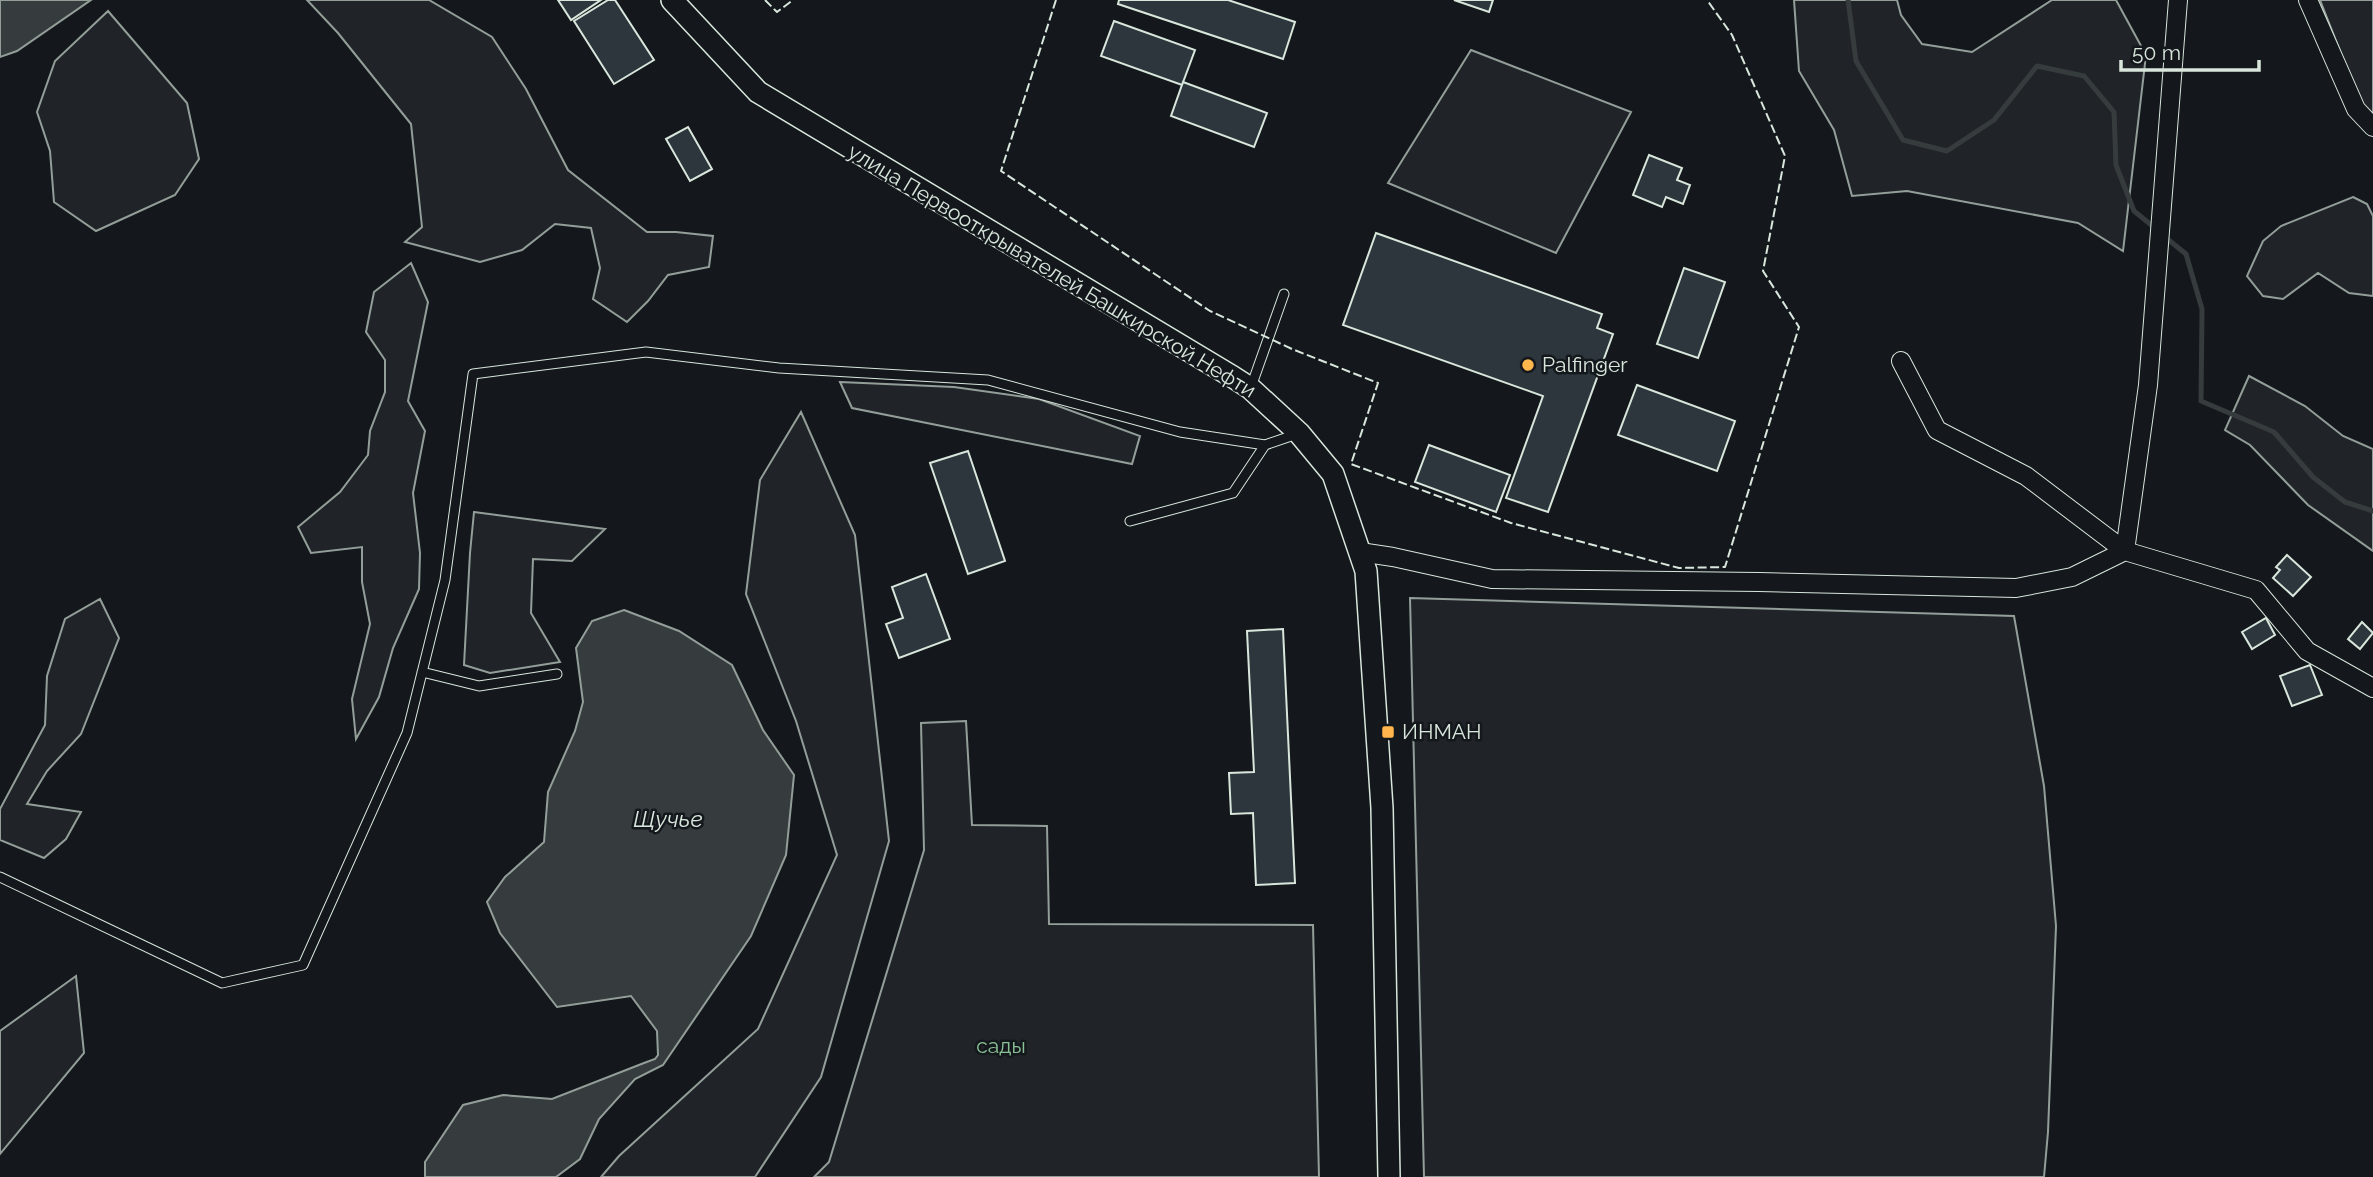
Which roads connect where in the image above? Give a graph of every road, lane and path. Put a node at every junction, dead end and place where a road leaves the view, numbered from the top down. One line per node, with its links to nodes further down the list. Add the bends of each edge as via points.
1 (672, 0): 7 (street, улица Первооткрывателей Башкирской Нефти, via 758,92)
2 (2178, 0): 11 (street, via 2148,385)
3 (2308, 0): 4 (street, via 2356,109)
4 (2373, 127)
5 (1284, 294): 7 (lane)
6 (1901, 361): 11 (street, via 1937,430 2026,476)
7 (1250, 388): 8 (street, улица Первооткрывателей Башкирской Нефти)
8 (1299, 433): 9 (lane); 12 (street, улица Первооткрывателей Башкирской Нефти, via 1333,474)
9 (1265, 445): 10 (lane, via 1233,493); 13 (lane, via 1181,432 988,380 779,368 646,352 473,374 445,580)
10 (1130, 521)
11 (2125, 551): 12 (street, via 2072,577 2016,589 1492,579); 15 (street, via 2256,590 2307,651)
12 (1360, 552): 17 (street, улица Первооткрывателей Башкирской Нефти, via 1366,570 1382,808)
13 (422, 672): 14 (lane, via 479,686); 16 (lane, via 407,733 303,965 222,983)
14 (557, 674)
15 (2373, 688)
16 (0, 877)
17 (1389, 1177)

